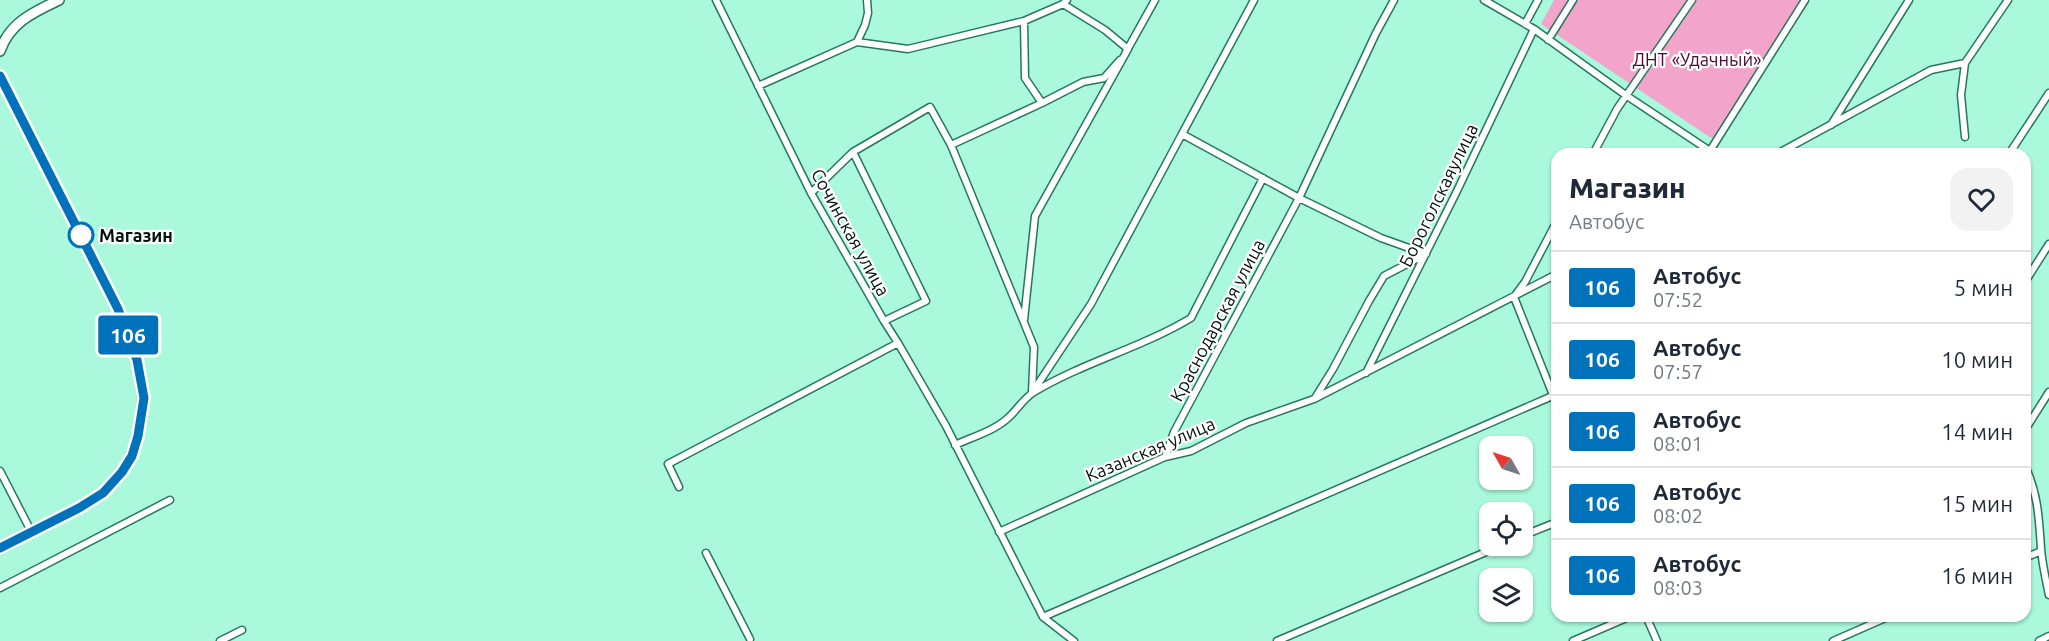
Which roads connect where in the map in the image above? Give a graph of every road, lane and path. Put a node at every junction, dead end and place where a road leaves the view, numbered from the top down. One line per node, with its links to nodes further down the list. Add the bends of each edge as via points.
1 (59, 0): 21 (main road, via 25,17 9,32)
2 (716, 0): 24 (street, Сочинская улица)
3 (867, 0): 19 (street, via 868,13)
4 (1155, 0): 20 (street)
5 (1254, 0): 29 (street)
6 (1394, 0): 40 (street, Краснодарская улица)
7 (1484, 0): 16 (street)
8 (1538, 0): 16 (street)
9 (1573, 0): 18 (street)
10 (1692, 0): 26 (street)
11 (1805, 0): 34 (street)
12 (1909, 0): 28 (street)
13 (2008, 0): 22 (street)
14 (1065, 2): 15 (street); 20 (street)
15 (1024, 21): 19 (street, via 908,49); 27 (street, via 1025,78)
16 (1525, 24): 17 (street)
17 (1534, 29): 18 (street); 43 (street, Бороголскаяулица)
18 (1548, 40): 26 (street)
19 (857, 42): 24 (street)
20 (1128, 50): 27 (street, via 1104,78 1083,82); 48 (street, via 1035,216)
21 (0, 51)
22 (1965, 63): 28 (street, via 1931,70); 30 (street, via 1961,95)
23 (0, 76): 66 (main road, via 118,309 137,360 144,398 138,436 122,472 103,493)
24 (758, 86): 39 (street, Сочинская улица)
25 (2049, 93): 36 (street)
26 (1627, 96): 32 (street); 33 (street)
27 (1042, 103): 31 (street)
28 (1831, 125): 35 (street)
29 (1182, 135): 38 (street); 53 (street, via 1091,304)
30 (1965, 137)
31 (951, 145): 37 (street, via 930,107); 48 (street)
32 (1596, 148)
33 (1702, 148)
34 (1712, 148)
35 (1788, 148)
36 (2013, 148)
37 (853, 152): 39 (street); 47 (street, Сочинская улица, via 926,300)
38 (1263, 178): 40 (street); 53 (street, via 1191,318)
39 (811, 193): 47 (street, Сочинская улица)
40 (1299, 198): 43 (street, via 1381,238); 58 (street, Краснодарская улица, via 1174,432)
41 (1551, 232): 46 (street)
42 (2049, 244): 44 (street)
43 (1426, 254): 50 (street, Бороголскаяулица); 55 (street, via 1384,276)
44 (2031, 272)
45 (1551, 277): 46 (street, Казанская улица)
46 (1514, 297): 50 (street, Казанская улица); 51 (street)
47 (884, 321): 49 (street)
48 (1024, 321): 53 (street, via 1034,347)
49 (898, 343): 57 (street); 61 (street, via 668,464)
50 (1366, 373): 55 (street, Казанская улица)
51 (1551, 385)
52 (2049, 392): 56 (street)
53 (1032, 393): 57 (street, via 1007,419)
54 (1551, 397): 74 (street)
55 (1314, 399): 58 (street, Казанская улица, via 1246,423 1191,451)
56 (2031, 420)
57 (955, 445): 64 (street)
58 (1165, 457): 64 (street, Казанская улица)
59 (0, 471): 66 (street)
60 (2031, 479): 68 (street, via 2040,521)
61 (679, 487)
62 (170, 500): 72 (street)
63 (1551, 524): 65 (street)
64 (999, 532): 74 (street)
65 (1533, 532)
66 (32, 533): 67 (main road)
67 (0, 549)
68 (2041, 551): 71 (street); 73 (street)
69 (706, 554): 80 (street)
70 (1479, 555): 83 (street)
71 (2031, 555)
72 (0, 588)
73 (2049, 595)
74 (1043, 617): 82 (street)
75 (1617, 622): 84 (street)
76 (1649, 622): 85 (street)
77 (1876, 622): 86 (street)
78 (242, 630): 81 (street)
79 (2049, 636): 87 (street)
80 (750, 639)
81 (220, 641)
82 (1074, 641)
83 (1277, 641)
84 (1573, 641)
85 (1657, 641)
86 (1833, 641)
87 (2039, 641)

